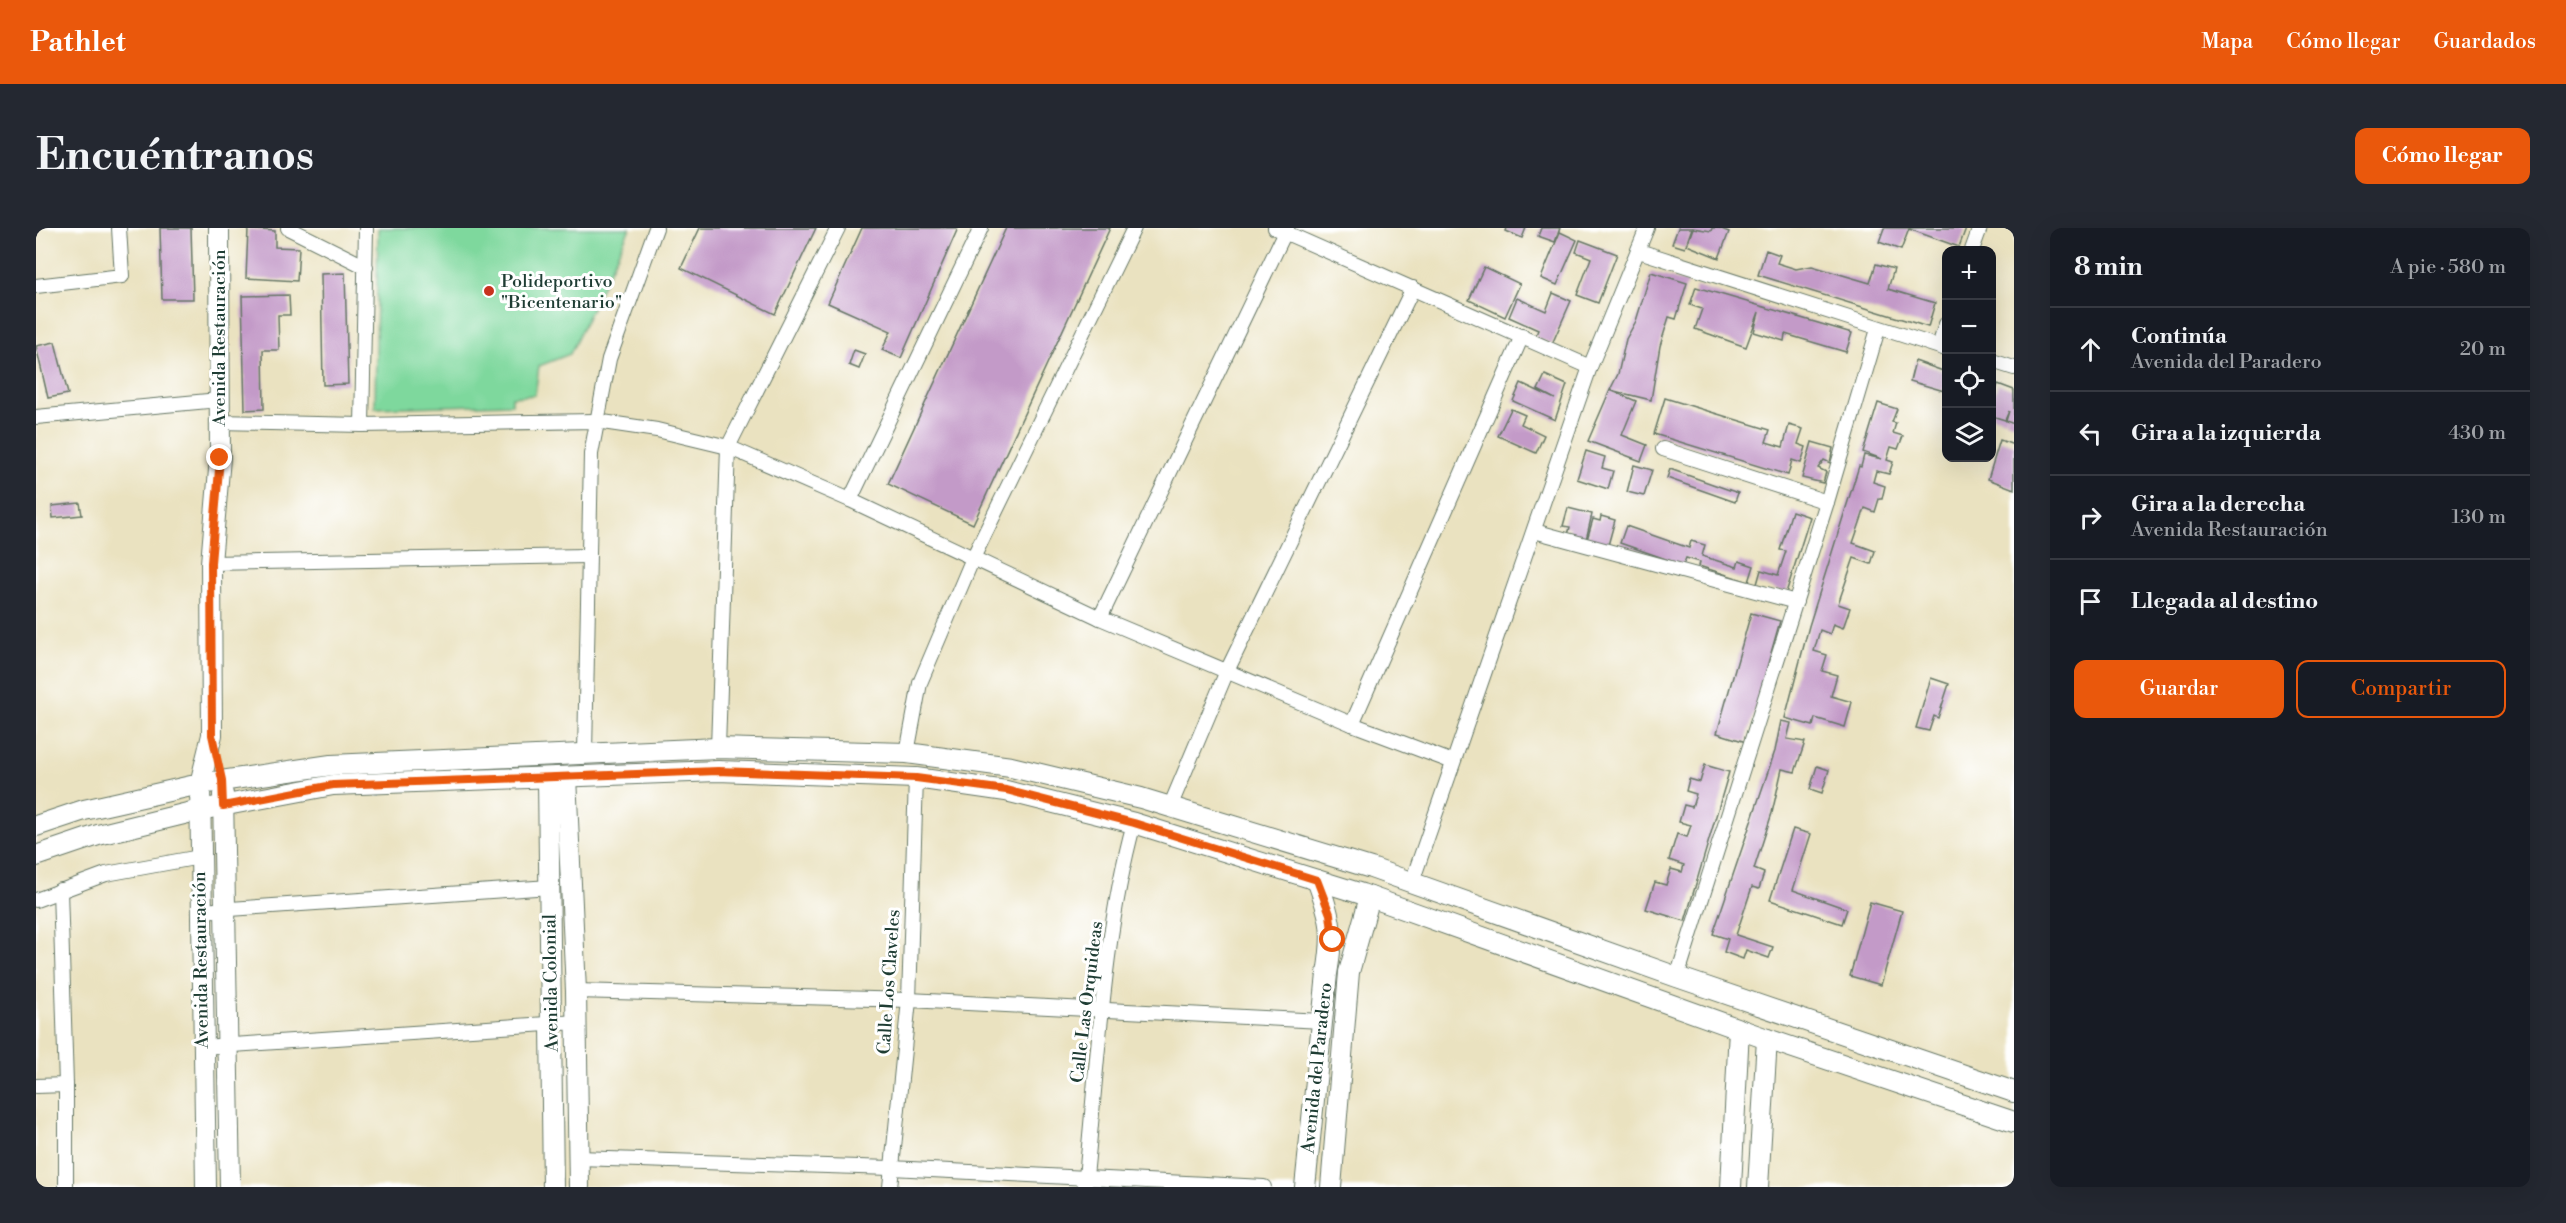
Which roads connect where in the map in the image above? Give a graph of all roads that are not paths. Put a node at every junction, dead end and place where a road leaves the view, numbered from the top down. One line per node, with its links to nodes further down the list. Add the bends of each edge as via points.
1 (119, 228): 15 (street, via 122,276)
2 (219, 228): 23 (main road, Avenida Restauración)
3 (288, 228): 14 (street)
4 (366, 228): 14 (street)
5 (656, 228): 25 (street, via 609,359)
6 (838, 228): 28 (street)
7 (981, 228): 30 (street)
8 (1134, 228): 34 (street)
9 (1647, 228): 13 (street)
10 (1980, 228): 12 (street)
11 (1282, 230): 16 (street); 37 (street)
12 (1973, 246)
13 (1639, 251): 17 (street); 21 (street)
14 (366, 267): 27 (street)
15 (36, 286)
16 (1413, 288): 18 (street); 38 (street)
17 (1878, 329): 19 (street); 31 (street)
18 (1522, 336): 21 (street); 39 (street)
19 (1942, 347)
20 (1996, 363): 22 (street)
21 (1590, 367): 32 (street)
22 (2014, 368)
23 (219, 400): 24 (street); 26 (main road, Avenida Restauración)
24 (36, 417)
25 (596, 421): 27 (street); 28 (street); 33 (street)
26 (219, 422): 27 (street); 35 (main road, Avenida Restauración, via 220,458)
27 (362, 425)
28 (728, 447): 30 (street); 41 (street)
29 (1663, 449): 31 (street)
30 (850, 500): 34 (street)
31 (1827, 502): 36 (street)
32 (1534, 531): 36 (street); 44 (street)
33 (587, 556): 35 (street); 42 (street)
34 (973, 558): 37 (street); 43 (street, via 920,683)
35 (211, 563): 40 (main road, Avenida Restauración)
36 (1796, 602): 65 (street)
37 (1100, 618): 38 (street)
38 (1227, 671): 39 (street); 50 (street)
39 (1352, 724): 44 (street)
40 (212, 735): 47 (main road, Avenida Restauración); 48 (main road, Avenida Restauración)
41 (718, 747): 42 (main road); 43 (main road)
42 (585, 753): 47 (main road, via 331,765)
43 (908, 753): 50 (main road, via 1011,767)
44 (1453, 762): 58 (street)
45 (557, 778): 46 (main road, via 718,771); 49 (main road, via 333,785); 59 (main road, Avenida Colonial); 66 (main road)
46 (916, 778): 52 (main road, via 1006,790); 67 (street, Calle Los Claveles)
47 (222, 780): 48 (main road); 49 (main road, Avenida Restauración)
48 (200, 784): 51 (main road, Avenida Restauración); 53 (main road, via 84,810)
49 (223, 806): 51 (main road); 63 (main road, Avenida Restauración)
50 (1170, 807): 56 (main road)
51 (200, 810): 54 (main road, via 98,835); 55 (main road, Avenida Restauración)
52 (1134, 823): 57 (main road); 68 (street, Calle Las Orquideas, via 1122,868)
53 (36, 826)
54 (36, 856)
55 (200, 858): 60 (street, via 106,874); 64 (main road, Avenida Restauración)
56 (1371, 868): 58 (main road); 61 (main road, Avenida del Paradero)
57 (1317, 880): 61 (main road); 69 (main road, Avenida del Paradero, via 1330,914 1333,940)
58 (1412, 882): 65 (main road)
59 (550, 886): 63 (street); 70 (main road, Avenida Colonial)
60 (60, 890): 62 (street); 76 (street)
61 (1366, 896): 72 (main road); 91 (main road, Avenida del Paradero, via 1349,972)
62 (36, 900)
63 (224, 909): 64 (street); 74 (main road, Avenida Restauración)
64 (201, 911): 75 (main road, Avenida Restauración)
65 (1677, 977): 78 (main road)
66 (576, 991): 67 (street); 71 (main road)
67 (909, 999): 68 (street); 81 (street, Calle Los Claveles)
68 (1103, 1010): 69 (street); 82 (street, Calle Las Orquideas)
69 (1322, 1021): 90 (main road, Avenida del Paradero)
70 (552, 1022): 71 (street); 74 (street); 86 (main road, Avenida Colonial)
71 (577, 1022): 80 (main road)
72 (1739, 1029): 73 (main road); 92 (main road)
73 (1767, 1039): 79 (main road); 93 (main road)
74 (226, 1046): 75 (street); 85 (main road, Avenida Restauración)
75 (202, 1047): 84 (main road, Avenida Restauración)
76 (66, 1085): 77 (street); 83 (street)
77 (36, 1086)
78 (2014, 1092)
79 (2014, 1122)
80 (578, 1158): 81 (street); 87 (main road)
81 (891, 1168): 82 (street); 88 (street, Calle Los Claveles)
82 (1086, 1183): 89 (street)
83 (66, 1187)
84 (206, 1187)
85 (230, 1187)
86 (553, 1187)
87 (579, 1187)
88 (890, 1187)
89 (1264, 1187)
90 (1305, 1187)
91 (1331, 1187)
92 (1731, 1187)
93 (1758, 1187)

